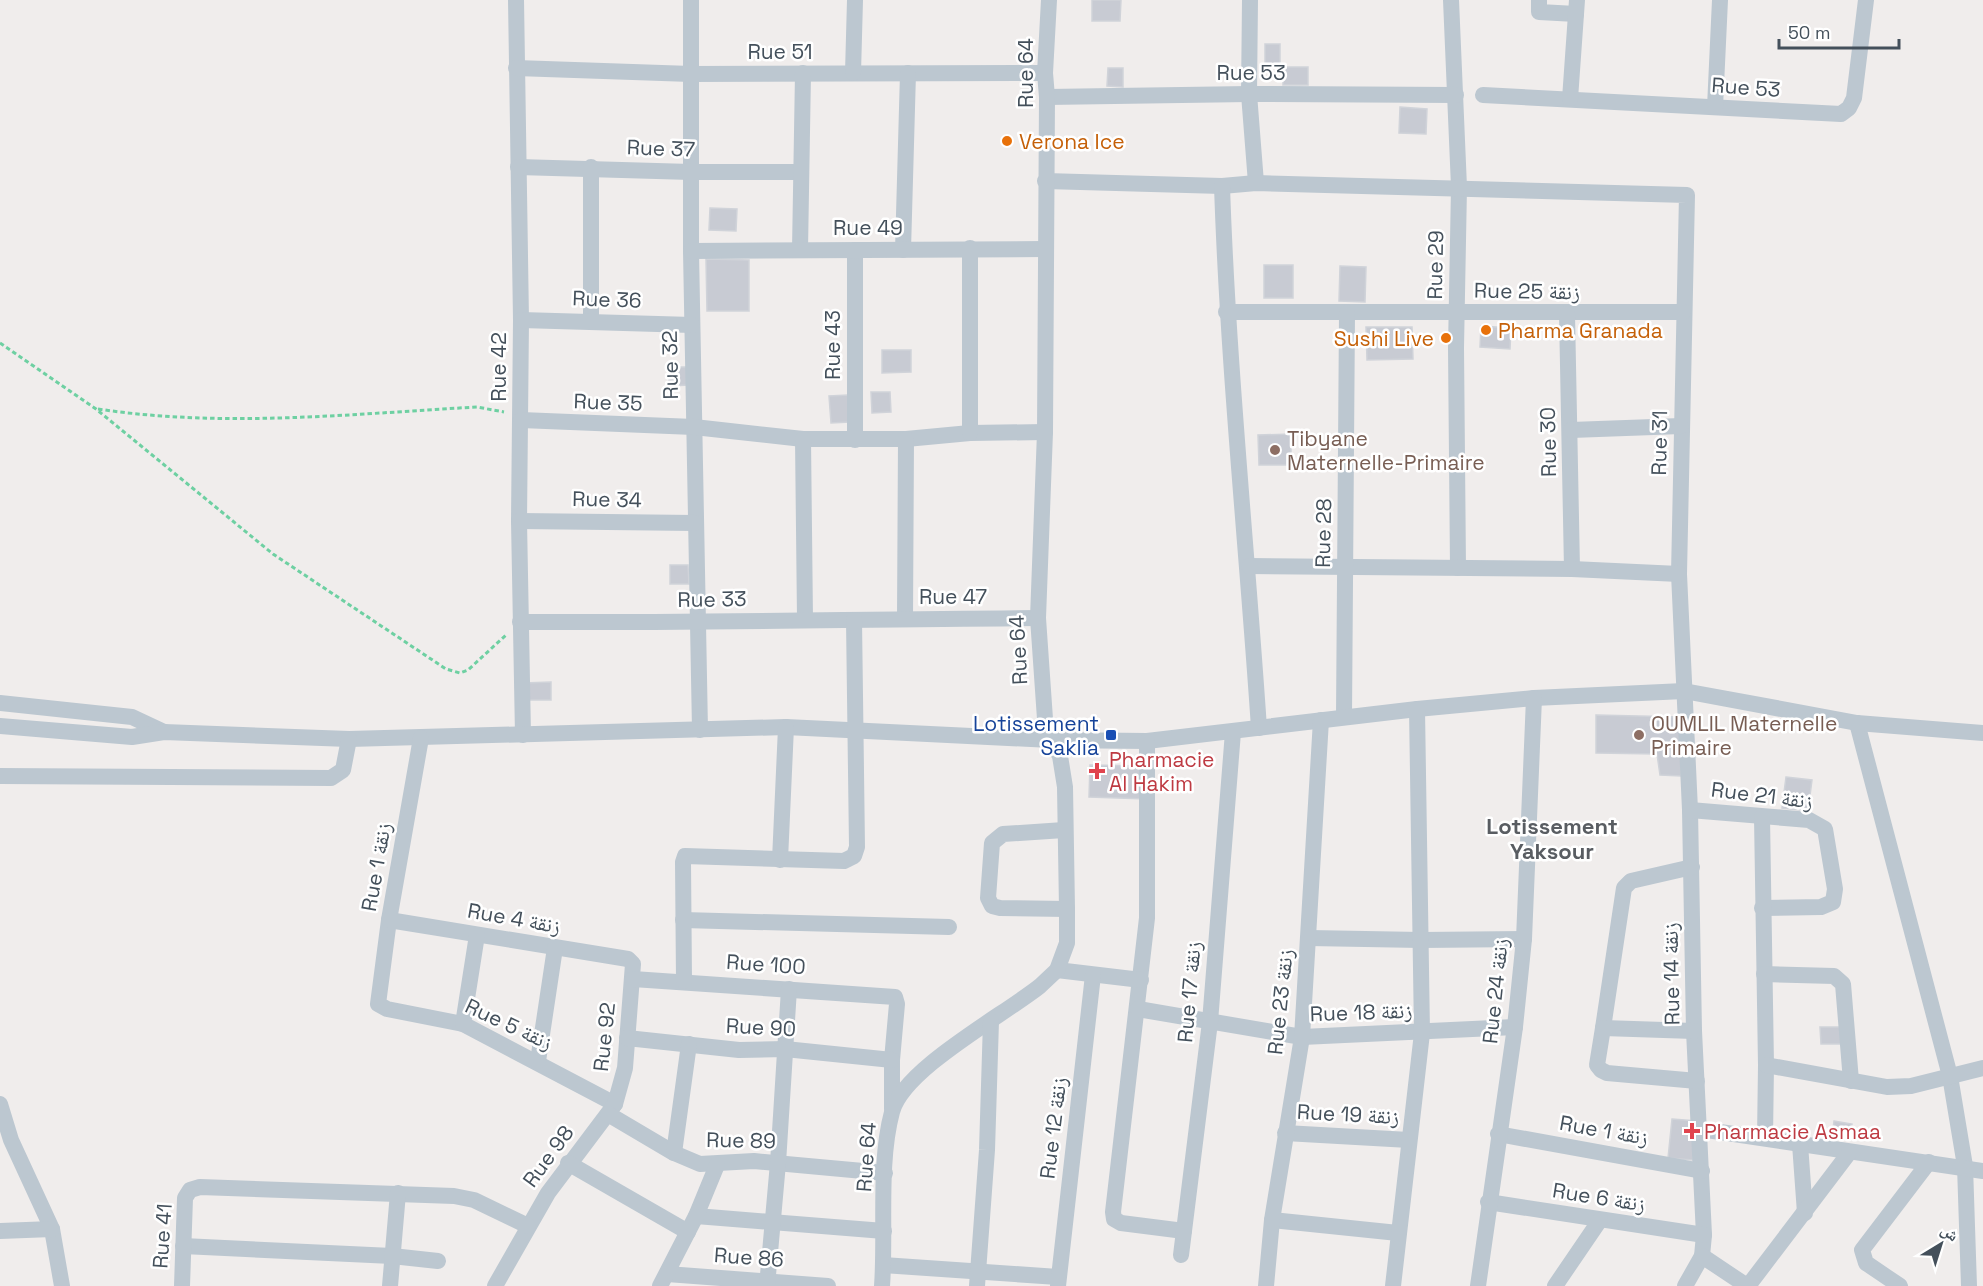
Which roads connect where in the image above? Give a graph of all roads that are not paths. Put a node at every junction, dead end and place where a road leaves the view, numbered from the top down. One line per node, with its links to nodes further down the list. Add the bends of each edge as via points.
1 (516, 0): 11 (street, Rue 42)
2 (691, 0): 16 (street, Rue 32)
3 (855, 0): 13 (street)
4 (1049, 0): 15 (street, Rue 64)
5 (1250, 0): 17 (street)
6 (1451, 0): 18 (street, Rue 29)
7 (1539, 0): 10 (street, via 1539,12)
8 (1720, 0): 22 (street)
9 (1866, 0): 22 (street, Rue 53, via 1854,98 1841,114)
10 (1576, 7): 21 (street)
11 (516, 68): 16 (street, Rue 51); 23 (street, Rue 42)
12 (803, 73): 13 (street, Rue 51); 16 (street, Rue 51); 26 (street)
13 (853, 73): 14 (street, Rue 51)
14 (908, 73): 15 (street, Rue 51); 35 (street)
15 (1045, 73): 20 (street, Rue 64)
16 (691, 74): 25 (street, Rue 32)
17 (1250, 93): 18 (street, Rue 53); 20 (street, Rue 53); 28 (street)
18 (1456, 94): 30 (street, Rue 29)
19 (1483, 94): 21 (street, Rue 53)
20 (1047, 97): 27 (street, Rue 64)
21 (1570, 99): 22 (street, Rue 53)
22 (1715, 107)
23 (518, 167): 24 (street, Rue 37); 42 (street, Rue 42)
24 (591, 167): 25 (street, Rue 37); 43 (street)
25 (691, 172): 26 (street, Rue 37); 36 (street, Rue 32)
26 (801, 172): 33 (street)
27 (1045, 181): 29 (street); 32 (street, Rue 64)
28 (1256, 183): 29 (street); 30 (street)
29 (1222, 186): 37 (street)
30 (1459, 187): 38 (street, Rue 29); 39 (street, Rue 31, via 1687,195)
31 (970, 248): 32 (street, Rue 49); 35 (street, Rue 49); 50 (street)
32 (1044, 249): 49 (street, Rue 64)
33 (800, 250): 34 (street, Rue 49); 36 (street, Rue 49)
34 (855, 250): 35 (street, Rue 49); 53 (street, Rue 43)
35 (903, 250)
36 (691, 251): 44 (street, Rue 32)
37 (1226, 312): 40 (street, Rue 25 زنقة); 56 (street)
38 (1457, 312): 40 (street, Rue 25 زنقة); 41 (street, Rue 25 زنقة); 58 (street, Rue 29)
39 (1683, 312): 41 (street, Rue 25 زنقة); 46 (street, Rue 31)
40 (1347, 313): 57 (street, Rue 28)
41 (1567, 314): 48 (street, Rue 30)
42 (521, 320): 43 (street, Rue 36); 45 (street, Rue 42)
43 (591, 320): 44 (street, Rue 36)
44 (692, 325): 47 (street, Rue 32)
45 (521, 420): 47 (street, Rue 35); 54 (street, Rue 42)
46 (1682, 426): 48 (street); 60 (street, Rue 31)
47 (694, 427): 51 (street, Rue 35); 55 (street, Rue 32)
48 (1571, 430): 59 (street, Rue 30)
49 (1045, 432): 50 (street, Rue 35); 61 (street, Rue 64)
50 (970, 433): 52 (street, Rue 35)
51 (803, 439): 53 (street, Rue 35); 62 (street)
52 (906, 439): 53 (street, Rue 35); 63 (street)
53 (855, 440)
54 (519, 521): 55 (street, Rue 34); 65 (street, Rue 42)
55 (694, 523): 66 (street, Rue 32)
56 (1249, 566): 57 (street); 76 (street)
57 (1345, 567): 58 (street); 71 (street, Rue 28)
58 (1458, 568): 59 (street)
59 (1572, 569): 60 (street)
60 (1679, 574): 67 (street, Rue 31)
61 (1038, 618): 63 (street, Rue 47); 85 (street, Rue 64, via 1043,698)
62 (805, 619): 64 (street, Rue 33); 66 (street, Rue 33)
63 (904, 619): 64 (street, Rue 33)
64 (854, 620): 78 (street)
65 (520, 622): 66 (street, Rue 33); 82 (street, Rue 42)
66 (698, 623): 77 (street, Rue 32)
67 (1684, 691): 68 (street); 73 (street); 88 (street, Rue 14 زنقة)
68 (1534, 699): 70 (street); 100 (street, Rue 24 زنقة)
69 (0, 704): 79 (street, via 132,717)
70 (1418, 709): 71 (street); 101 (street)
71 (1344, 717): 72 (street)
72 (1321, 720): 76 (street); 99 (street, Rue 23 زنقة)
73 (1857, 723): 81 (street); 128 (street)
74 (0, 726): 79 (street, via 132,737)
75 (786, 727): 77 (street); 78 (street); 91 (street)
76 (1259, 728): 80 (street)
77 (700, 730): 82 (street)
78 (854, 731): 85 (street); 91 (street, via 854,856 844,861)
79 (164, 732): 84 (street)
80 (1233, 732): 86 (street); 114 (street, Rue 17 زنقة)
81 (1983, 733)
82 (523, 735): 83 (street)
83 (421, 738): 84 (street); 95 (street, Rue 1 زنقة)
84 (349, 740): 87 (street, via 343,770 332,778)
85 (1051, 740): 86 (street); 90 (street, Rue 64, via 1063,770)
86 (1147, 741): 108 (street, via 1147,918)
87 (0, 776)
88 (1690, 810): 89 (street, Rue 21 زنقة); 92 (street, Rue 14 زنقة)
89 (1762, 817): 93 (street); 93 (street, Rue 21 زنقة, via 1809,820 1821,825 1825,829 1835,889 1833,902 1821,907)
90 (1064, 830): 94 (street, Rue 64); 94 (street, via 996,837 992,843 988,898 992,906 1000,908)
91 (780, 860): 96 (street, via 685,856)
92 (1692, 867): 117 (street, via 1631,881 1624,888); 118 (street, Rue 14 زنقة)
93 (1762, 908): 105 (street)
94 (1067, 909): 104 (street, Rue 64, via 1067,943)
95 (389, 920): 98 (street, Rue 4 زنقة); 111 (street, Rue 1 زنقة)
96 (683, 920): 97 (street); 109 (street)
97 (949, 927)
98 (477, 935): 102 (street, Rue 4 زنقة); 115 (street)
99 (1309, 938): 101 (street); 120 (street, Rue 23 زنقة)
100 (1524, 939): 101 (street); 116 (street, Rue 24 زنقة)
101 (1421, 940): 119 (street)
102 (555, 948): 103 (street, Rue 4 زنقة); 125 (street)
103 (632, 961): 107 (street, Rue 92)
104 (1057, 970): 106 (street); 113 (street, Rue 64)
105 (1764, 974): 126 (street); 130 (street, via 1840,979)
106 (1093, 975): 108 (street); 174 (street, Rue 12 زنقة)
107 (633, 979): 109 (street, Rue 100); 121 (street, Rue 92)
108 (1141, 980): 112 (street)
109 (684, 981): 110 (street, Rue 100)
110 (789, 988): 123 (street); 124 (street, Rue 100, via 895,998)
111 (378, 1004): 115 (street, Rue 5 زنقة)
112 (1138, 1009): 114 (street, Rue 18 زنقة); 161 (street, via 1114,1219)
113 (991, 1021): 133 (street, Rue 64, via 921,1073); 171 (street)
114 (1210, 1022): 120 (street, Rue 18 زنقة); 161 (street, Rue 17 زنقة)
115 (463, 1024): 125 (street, Rue 5 زنقة)
116 (1515, 1027): 119 (street, Rue 18 زنقة); 136 (street, Rue 24 زنقة)
117 (1603, 1028): 118 (street); 129 (street, via 1597,1065 1600,1070)
118 (1694, 1031): 129 (street, Rue 14 زنقة)
119 (1422, 1033): 120 (street, Rue 18 زنقة); 138 (street)
120 (1302, 1037): 135 (street, Rue 23 زنقة)
121 (627, 1038): 122 (street, Rue 90); 132 (street, Rue 92, via 621,1091)
122 (689, 1044): 123 (street, Rue 90, via 739,1050); 141 (street)
123 (785, 1049): 124 (street, Rue 90); 143 (street)
124 (892, 1060): 133 (street)
125 (538, 1061): 132 (street, Rue 5 زنقة)
126 (1766, 1065): 130 (street); 137 (street)
127 (1983, 1068): 128 (street)
128 (1950, 1076): 130 (street, via 1911,1086); 146 (street)
129 (1697, 1081): 134 (street, Rue 14 زنقة)
130 (1851, 1081)
131 (0, 1104): 158 (street, via 11,1140)
132 (612, 1109): 141 (street, Rue 89); 144 (street, Rue 98)
133 (892, 1110): 149 (street, Rue 64)
134 (1700, 1129): 137 (street); 147 (street, Rue 14 زنقة)
135 (1285, 1133): 138 (street, Rue 19 زنقة); 154 (street, Rue 23 زنقة)
136 (1498, 1134): 147 (street, Rue 1 زنقة); 151 (street, Rue 24 زنقة)
137 (1765, 1138): 139 (street)
138 (1409, 1140): 163 (street)
139 (1800, 1144): 140 (street); 152 (street)
140 (1849, 1152): 142 (street); 152 (street)
141 (674, 1154): 145 (street, Rue 89, via 700,1164)
142 (1929, 1162): 146 (street); 173 (street, via 1863,1250 1866,1263)
143 (778, 1163): 145 (street, Rue 89); 149 (street, Rue 89); 156 (street)
144 (568, 1164): 157 (street, Rue 98); 162 (street)
145 (717, 1165): 153 (street)
146 (1965, 1166): 148 (street); 189 (street)
147 (1702, 1171): 164 (street, Rue 14 زنقة)
148 (1983, 1171)
149 (885, 1173): 160 (street, Rue 64)
150 (398, 1193): 157 (street, via 474,1200); 165 (street, Rue 41, via 200,1187 190,1190 185,1198); 166 (street)
151 (1488, 1202): 155 (street, Rue 6 زنقة); 184 (street, Rue 24 زنقة)
152 (1805, 1213): 187 (street)
153 (696, 1216): 156 (street); 162 (street)
154 (1272, 1220): 163 (street); 182 (street, Rue 23 زنقة)
155 (1600, 1220): 164 (street, Rue 6 زنقة); 185 (street)
156 (772, 1221): 160 (street); 175 (street)
157 (528, 1226): 179 (street, Rue 98)
158 (52, 1229): 159 (street); 176 (street)
159 (0, 1231)
160 (884, 1231): 170 (street, Rue 64)
161 (1184, 1231): 167 (street, Rue 17 زنقة)
162 (688, 1232): 172 (street)
163 (1398, 1233): 183 (street)
164 (1704, 1235): 168 (street, Rue 14 زنقة)
165 (183, 1246): 166 (street); 177 (street, Rue 41)
166 (392, 1256): 169 (street); 178 (street)
167 (1181, 1256)
168 (1702, 1256): 186 (street); 187 (street)
169 (438, 1261)
170 (883, 1265): 171 (street); 181 (street, Rue 64)
171 (978, 1279): 174 (street)
172 (663, 1280): 175 (street, Rue 86)
173 (1880, 1280): 188 (street)
174 (1058, 1281)
175 (768, 1284): 180 (street, Rue 86)
176 (62, 1286)
177 (182, 1286)
178 (390, 1286)
179 (495, 1286)
180 (828, 1286)
181 (882, 1286)
182 (1266, 1286)
183 (1393, 1286)
184 (1478, 1286)
185 (1555, 1286)
186 (1685, 1286)
187 (1747, 1286)
188 (1900, 1286)
189 (1970, 1286)

